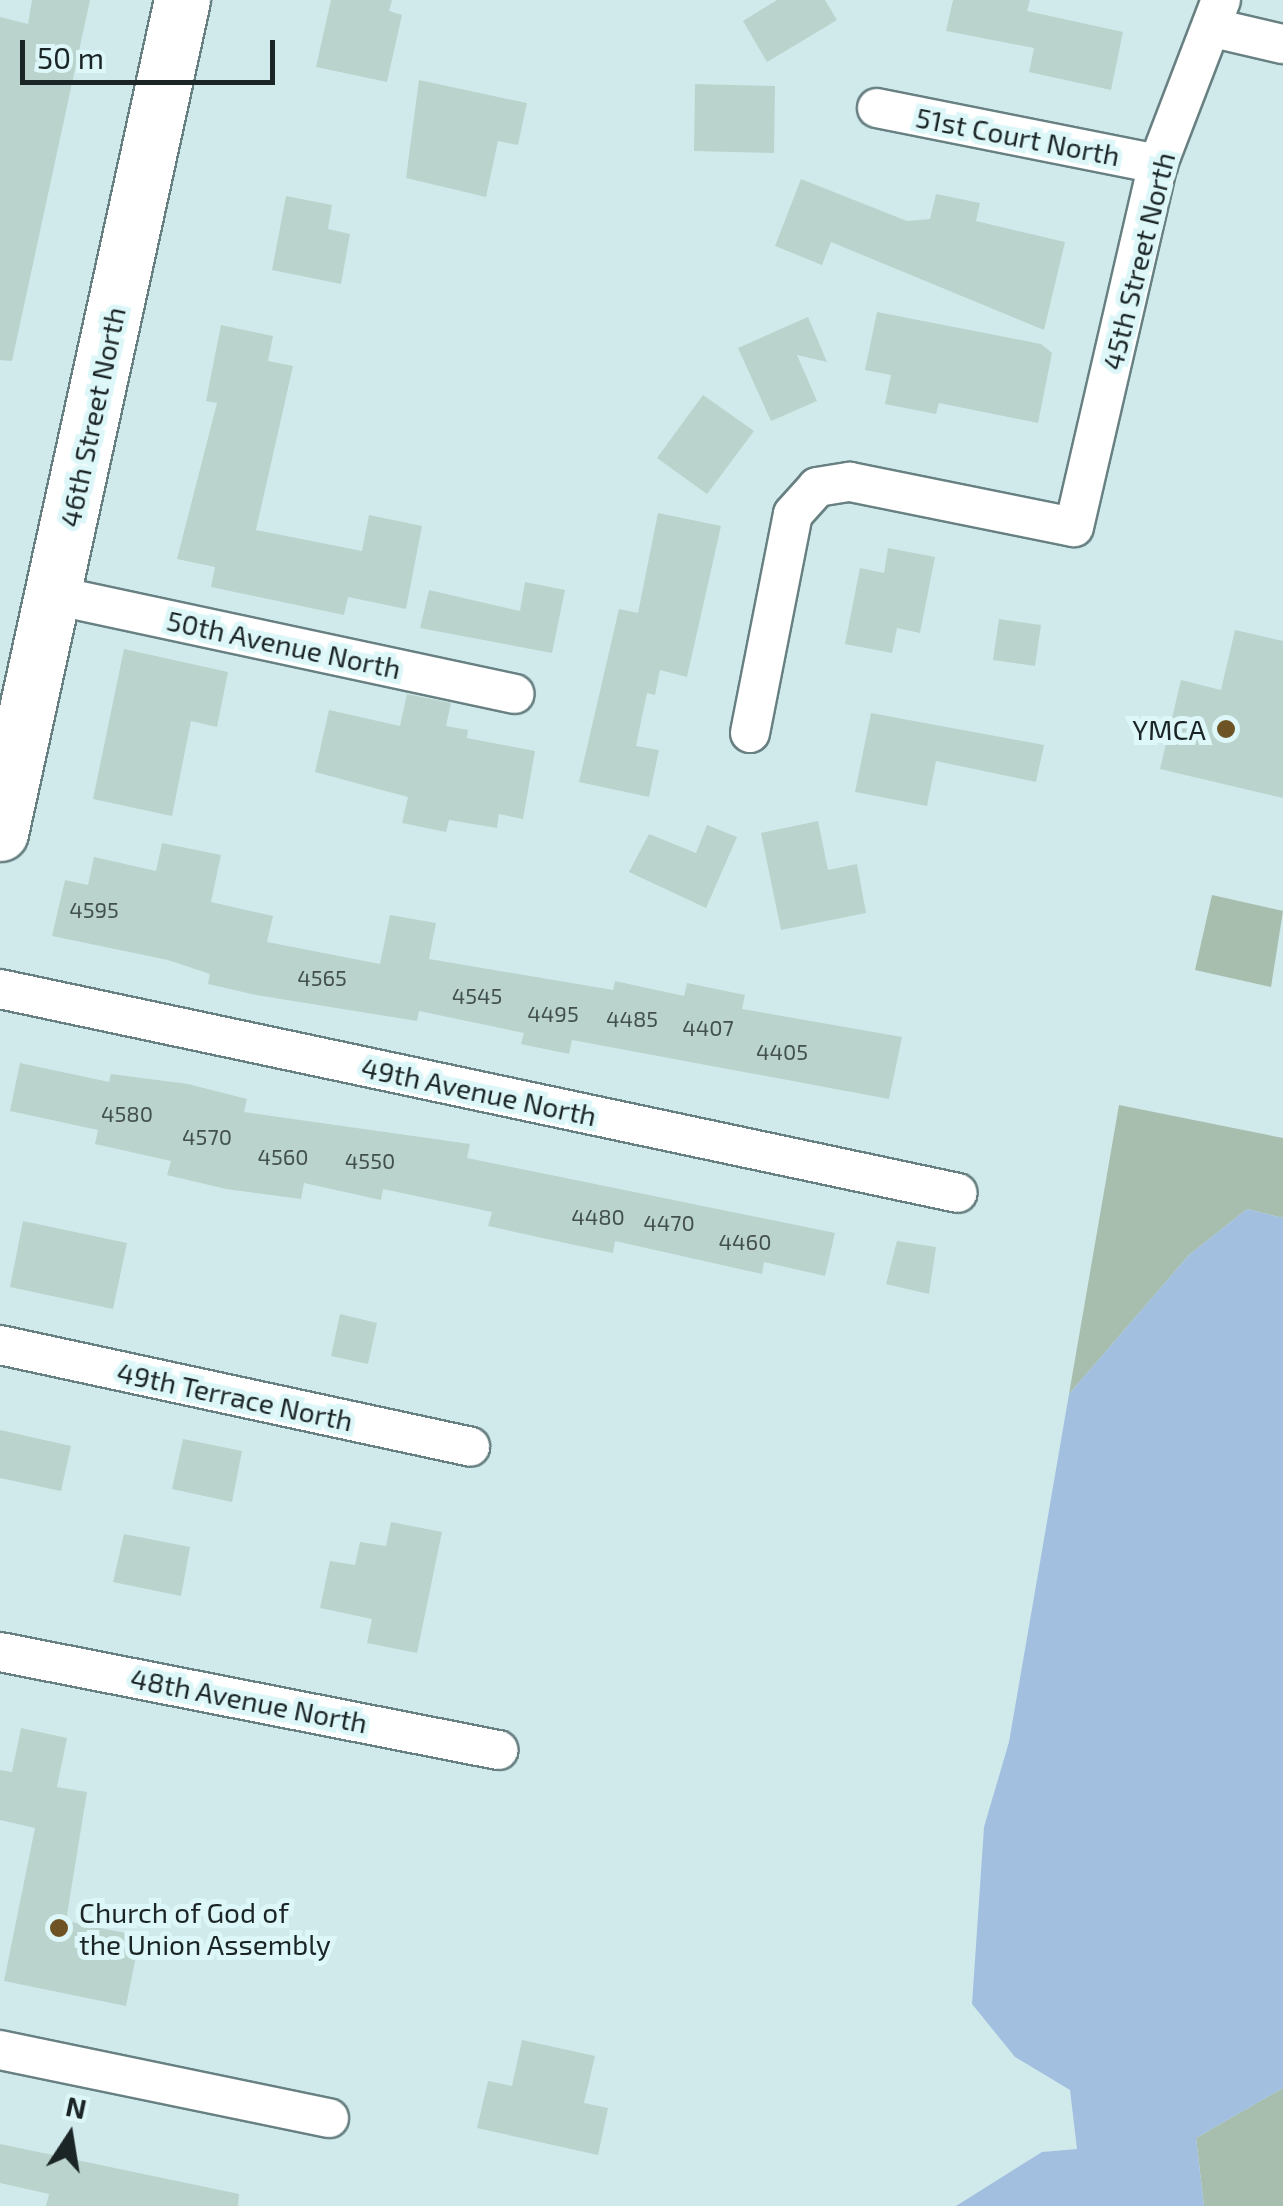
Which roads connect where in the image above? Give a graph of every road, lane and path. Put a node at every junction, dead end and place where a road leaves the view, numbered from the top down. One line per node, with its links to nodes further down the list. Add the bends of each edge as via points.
1 (182, 0): 6 (street, 46th Street North)
2 (1217, 14): 3 (street); 5 (street, 45th Street North)
3 (1283, 44)
4 (877, 108): 5 (street, 51st Court North)
5 (1158, 164): 8 (street, 45th Street North, via 1074,528 850,482 817,487 793,514)
6 (53, 594): 7 (street, 50th Avenue North); 9 (street, 46th Street North)
7 (515, 694)
8 (750, 733)
9 (4, 798)
10 (0, 989): 11 (street, 49th Avenue North)
11 (958, 1193)
12 (0, 1345): 13 (street, 49th Terrace North)
13 (470, 1447)
14 (0, 1652): 15 (street, 48th Avenue North)
15 (498, 1750)
16 (0, 2050): 17 (street)
17 (328, 2118)

